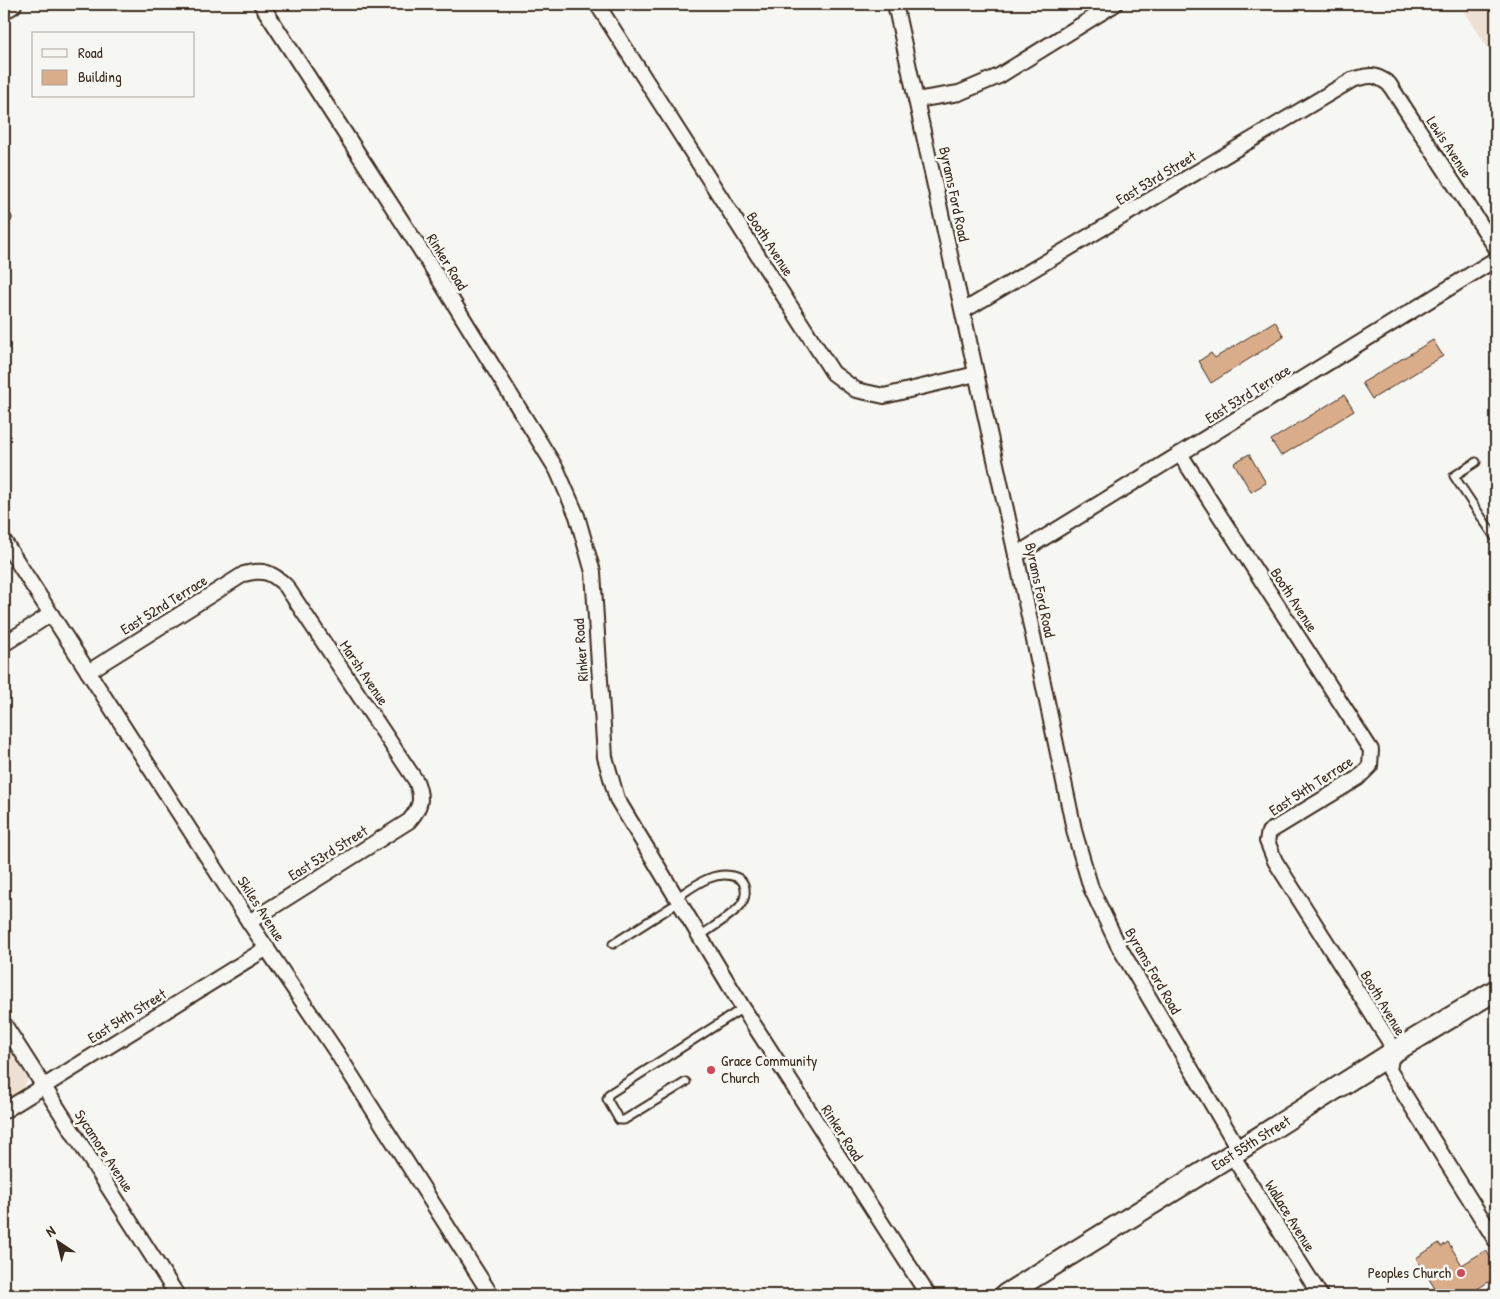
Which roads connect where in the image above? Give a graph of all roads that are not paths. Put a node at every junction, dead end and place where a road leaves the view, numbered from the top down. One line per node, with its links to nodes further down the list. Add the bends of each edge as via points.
1 (11, 4): 6 (street)
2 (260, 4): 25 (street, Rinker Road, via 429,263 557,470 578,516 593,572 605,757 617,799)
3 (597, 4): 12 (street, Booth Avenue, via 834,373 856,390 884,396)
4 (895, 4): 8 (street, Byrams Ford Road)
5 (1116, 4): 8 (street, via 999,76 959,93)
6 (4, 8)
7 (1366, 76): 9 (street, Lewis Avenue, via 1380,77 1389,84); 11 (street, East 53rd Street, via 1352,80)
8 (916, 100): 11 (street, Byrams Ford Road)
9 (1496, 248)
10 (1496, 259): 13 (street, East 53rd Terrace)
11 (962, 311): 12 (street, Byrams Ford Road)
12 (976, 374): 17 (street, Byrams Ford Road)
13 (1180, 454): 17 (street, East 53rd Terrace); 22 (street, Booth Avenue, via 1371,750)
14 (1476, 462): 15 (lane, via 1454,476)
15 (1496, 539)
16 (4, 541): 19 (street, Skiles Avenue)
17 (1016, 555): 37 (street, Byrams Ford Road, via 1075,834 1091,888 1118,946)
18 (260, 572): 21 (street, East 52nd Terrace, via 244,574); 23 (street, Marsh Avenue, via 277,577 291,594 416,781 420,791)
19 (51, 614): 20 (street); 21 (street, Skiles Avenue)
20 (4, 644)
21 (88, 672): 26 (street, Skiles Avenue)
22 (1370, 766): 24 (street, East 54th Terrace, via 1358,778 1269,832 1267,841)
23 (418, 808): 26 (street, East 53rd Street, via 409,821)
24 (1275, 861): 33 (street, Booth Avenue, via 1389,1041)
25 (678, 900): 27 (street, Rinker Road); 27 (lane, via 698,884 722,875 744,882 745,898 740,906); 28 (lane)
26 (249, 922): 29 (street, Skiles Avenue)
27 (700, 936): 31 (street, Rinker Road)
28 (613, 944)
29 (267, 948): 35 (street, East 54th Street); 40 (street, Skiles Avenue)
30 (1496, 990): 33 (street, East 55th Street)
31 (743, 1008): 34 (lane, via 609,1094 607,1099 619,1120 624,1120); 41 (street, Rinker Road)
32 (4, 1024): 35 (street, Sycamore Avenue)
33 (1392, 1053): 37 (street, East 55th Street); 38 (street, Booth Avenue, via 1389,1070)
34 (686, 1082)
35 (43, 1087): 36 (street, East 54th Street); 39 (street, Sycamore Avenue)
36 (4, 1112)
37 (1236, 1153): 42 (street, East 55th Street); 43 (street, Wallace Avenue)
38 (1496, 1241)
39 (177, 1295)
40 (491, 1295)
41 (928, 1295)
42 (1005, 1295)
43 (1320, 1295)

